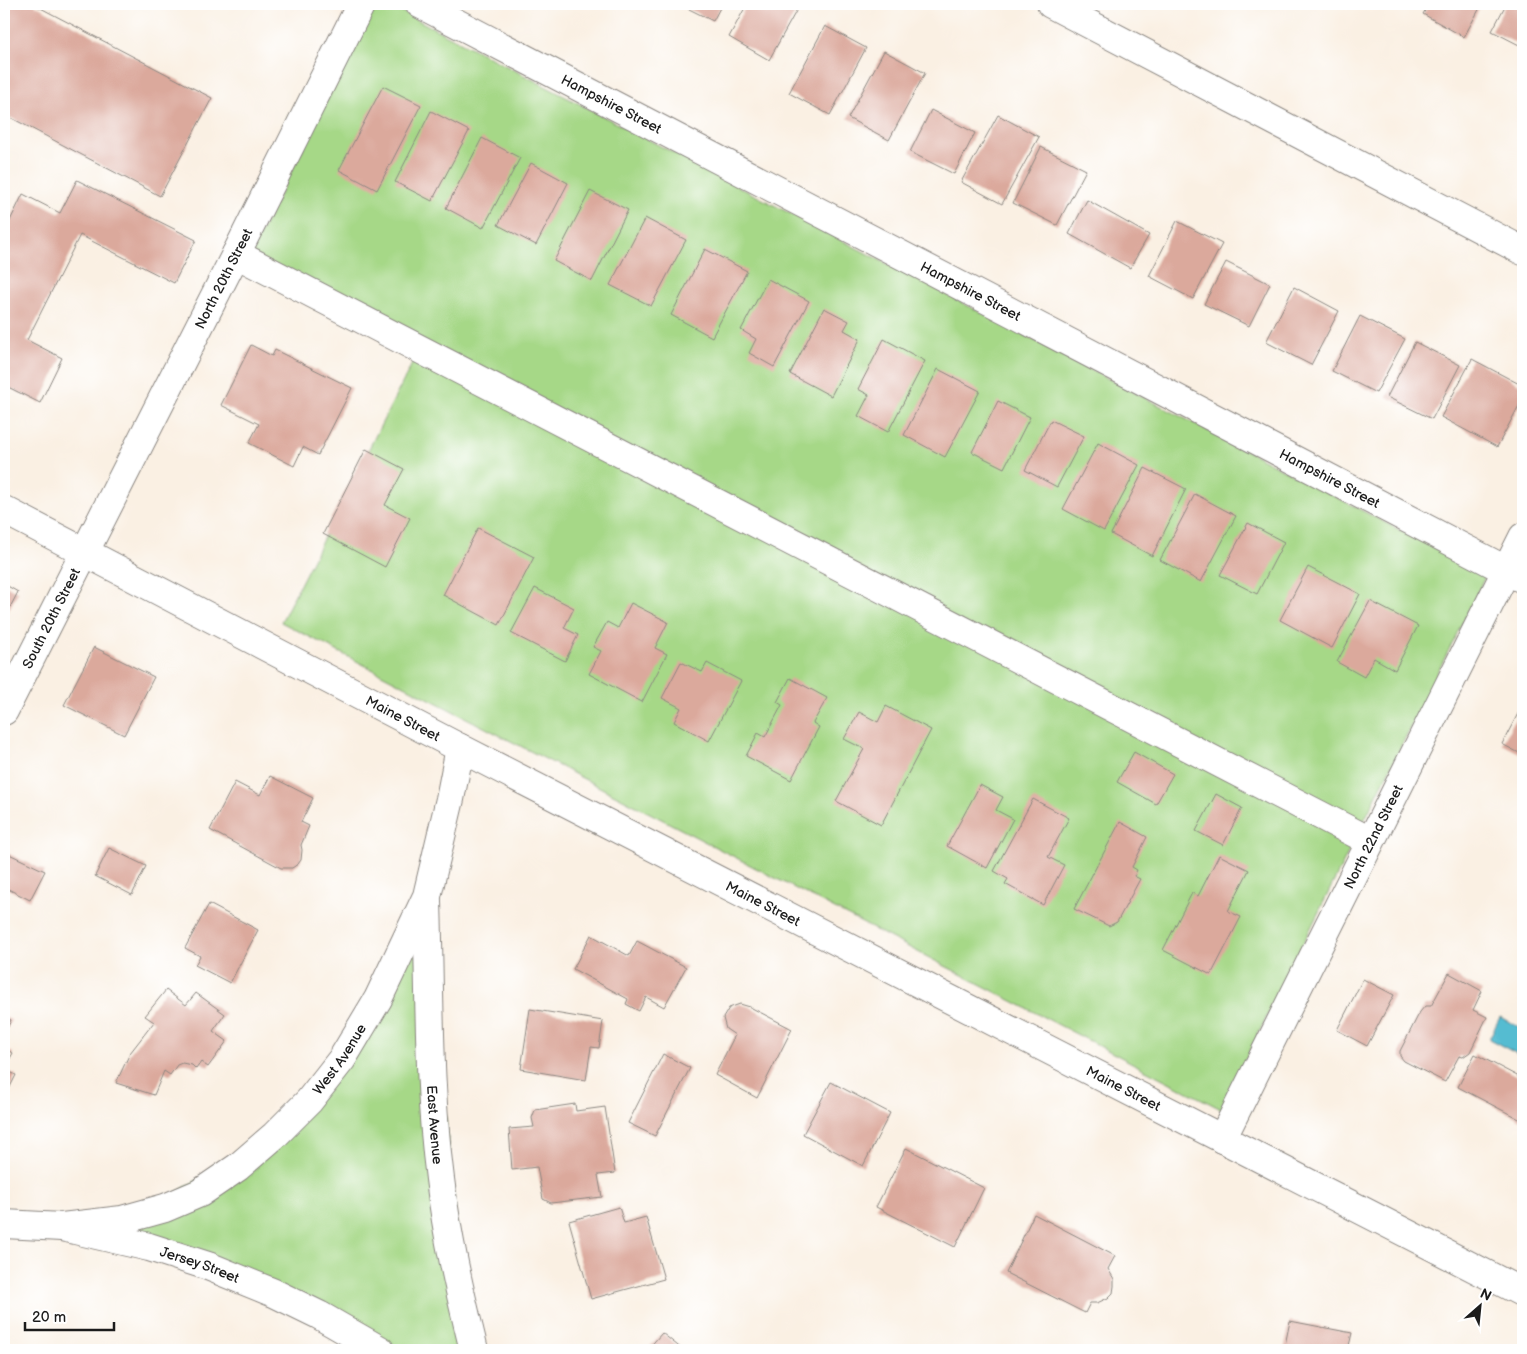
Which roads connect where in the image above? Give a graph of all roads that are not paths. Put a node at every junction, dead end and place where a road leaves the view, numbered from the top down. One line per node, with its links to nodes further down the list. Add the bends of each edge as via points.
1 (361, 4): 5 (street, North 20th Street)
2 (420, 4): 9 (street, Hampshire Street)
3 (1052, 4): 4 (street)
4 (1523, 251)
5 (236, 254): 8 (street, North 20th Street); 12 (street)
6 (4, 510): 8 (street, Maine Street)
7 (1523, 537): 9 (street, North 22nd Street)
8 (85, 552): 10 (street, South 20th Street); 11 (street, Maine Street)
9 (1515, 575): 12 (street, North 22nd Street)
10 (4, 712)
11 (460, 748): 13 (street, West Avenue); 14 (street, Maine Street)
12 (1370, 841): 14 (street, North 22nd Street)
13 (427, 896): 16 (street, West Avenue, via 378,999 342,1059 309,1101 275,1135 238,1167 200,1193 165,1208 122,1220); 19 (street, East Avenue, via 433,1108 440,1178 455,1271)
14 (1222, 1139): 17 (street, Maine Street)
15 (4, 1224): 16 (street, Jersey Street)
16 (62, 1227): 18 (street, Jersey Street, via 149,1247 208,1266 304,1307)
17 (1523, 1293)
18 (380, 1350)
19 (474, 1350)

